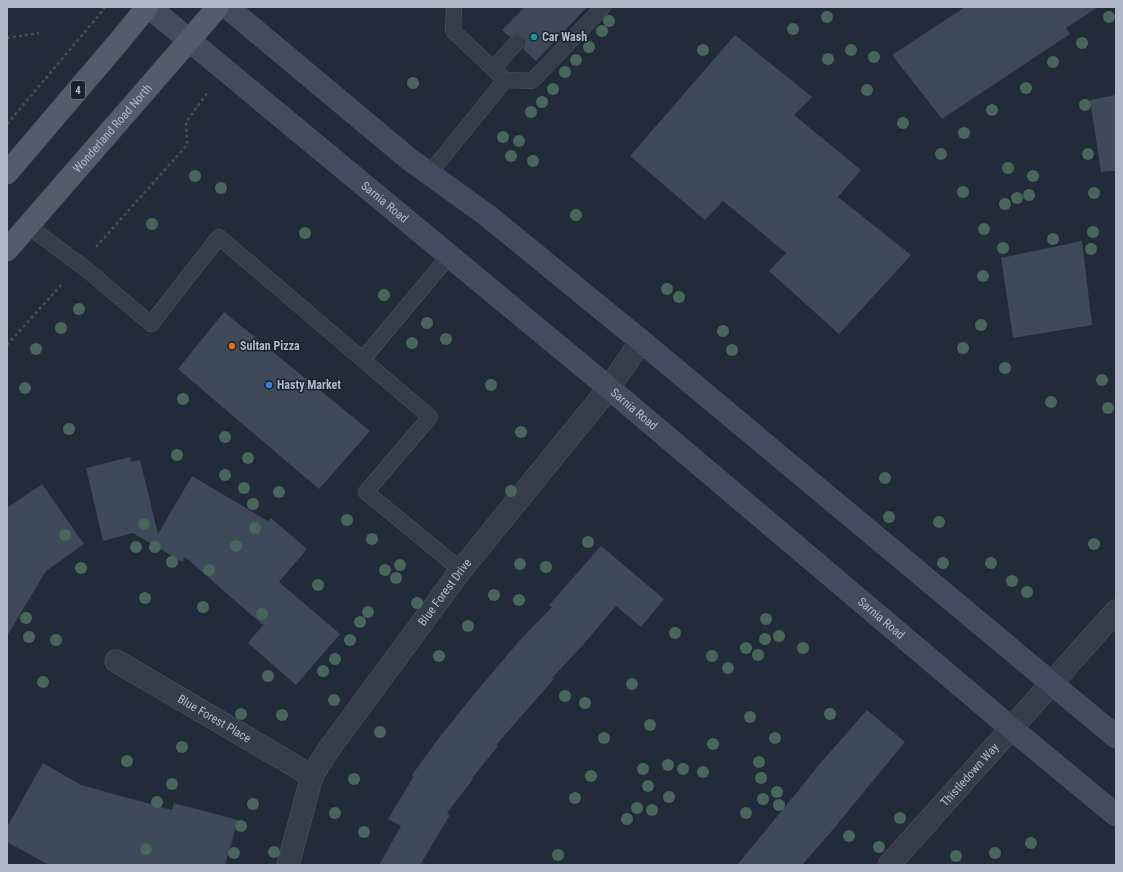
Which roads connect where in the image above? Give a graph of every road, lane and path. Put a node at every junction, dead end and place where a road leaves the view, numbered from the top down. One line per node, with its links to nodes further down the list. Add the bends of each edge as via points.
1 (105, 7): 14 (path)
2 (148, 7): 9 (main road, Sarnia Road); 15 (main road, 4)
3 (218, 7): 9 (main road, Wonderland Road North)
4 (227, 7): 16 (main road)
5 (454, 7): 11 (lane, via 453,31)
6 (602, 7): 12 (lane, via 532,81)
7 (39, 33): 8 (path)
8 (7, 38)
9 (188, 40): 17 (main road, Wonderland Road North); 19 (main road, Sarnia Road)
10 (516, 43): 11 (lane)
11 (493, 69): 12 (lane)
12 (505, 80): 16 (lane)
13 (209, 90): 20 (path, via 186,122 187,145)
14 (7, 124)
15 (7, 173)
16 (430, 174): 21 (main road, via 488,216)
17 (28, 226): 18 (main road, Wonderland Road North); 20 (lane)
18 (7, 250)
19 (449, 256): 23 (lane); 24 (main road, Sarnia Road)
20 (79, 265): 22 (path); 23 (lane, via 151,324 219,237)
21 (641, 341): 24 (street, Blue Forest Drive); 28 (main road)
22 (7, 345)
23 (362, 359): 25 (lane, via 430,417 366,492)
24 (609, 388): 25 (street, Blue Forest Drive); 29 (main road, Sarnia Road)
25 (461, 570): 31 (street, Blue Forest Drive, via 329,749)
26 (1116, 611): 28 (street, Thistledown Way)
27 (116, 661): 31 (street, Blue Forest Place)
28 (1051, 684): 29 (street, Thistledown Way); 30 (main road)
29 (1012, 729): 32 (main road, Sarnia Road); 34 (street, Thistledown Way)
30 (1116, 737)
31 (312, 776): 33 (street, Blue Forest Drive)
32 (1116, 815)
33 (288, 865)
34 (889, 865)

